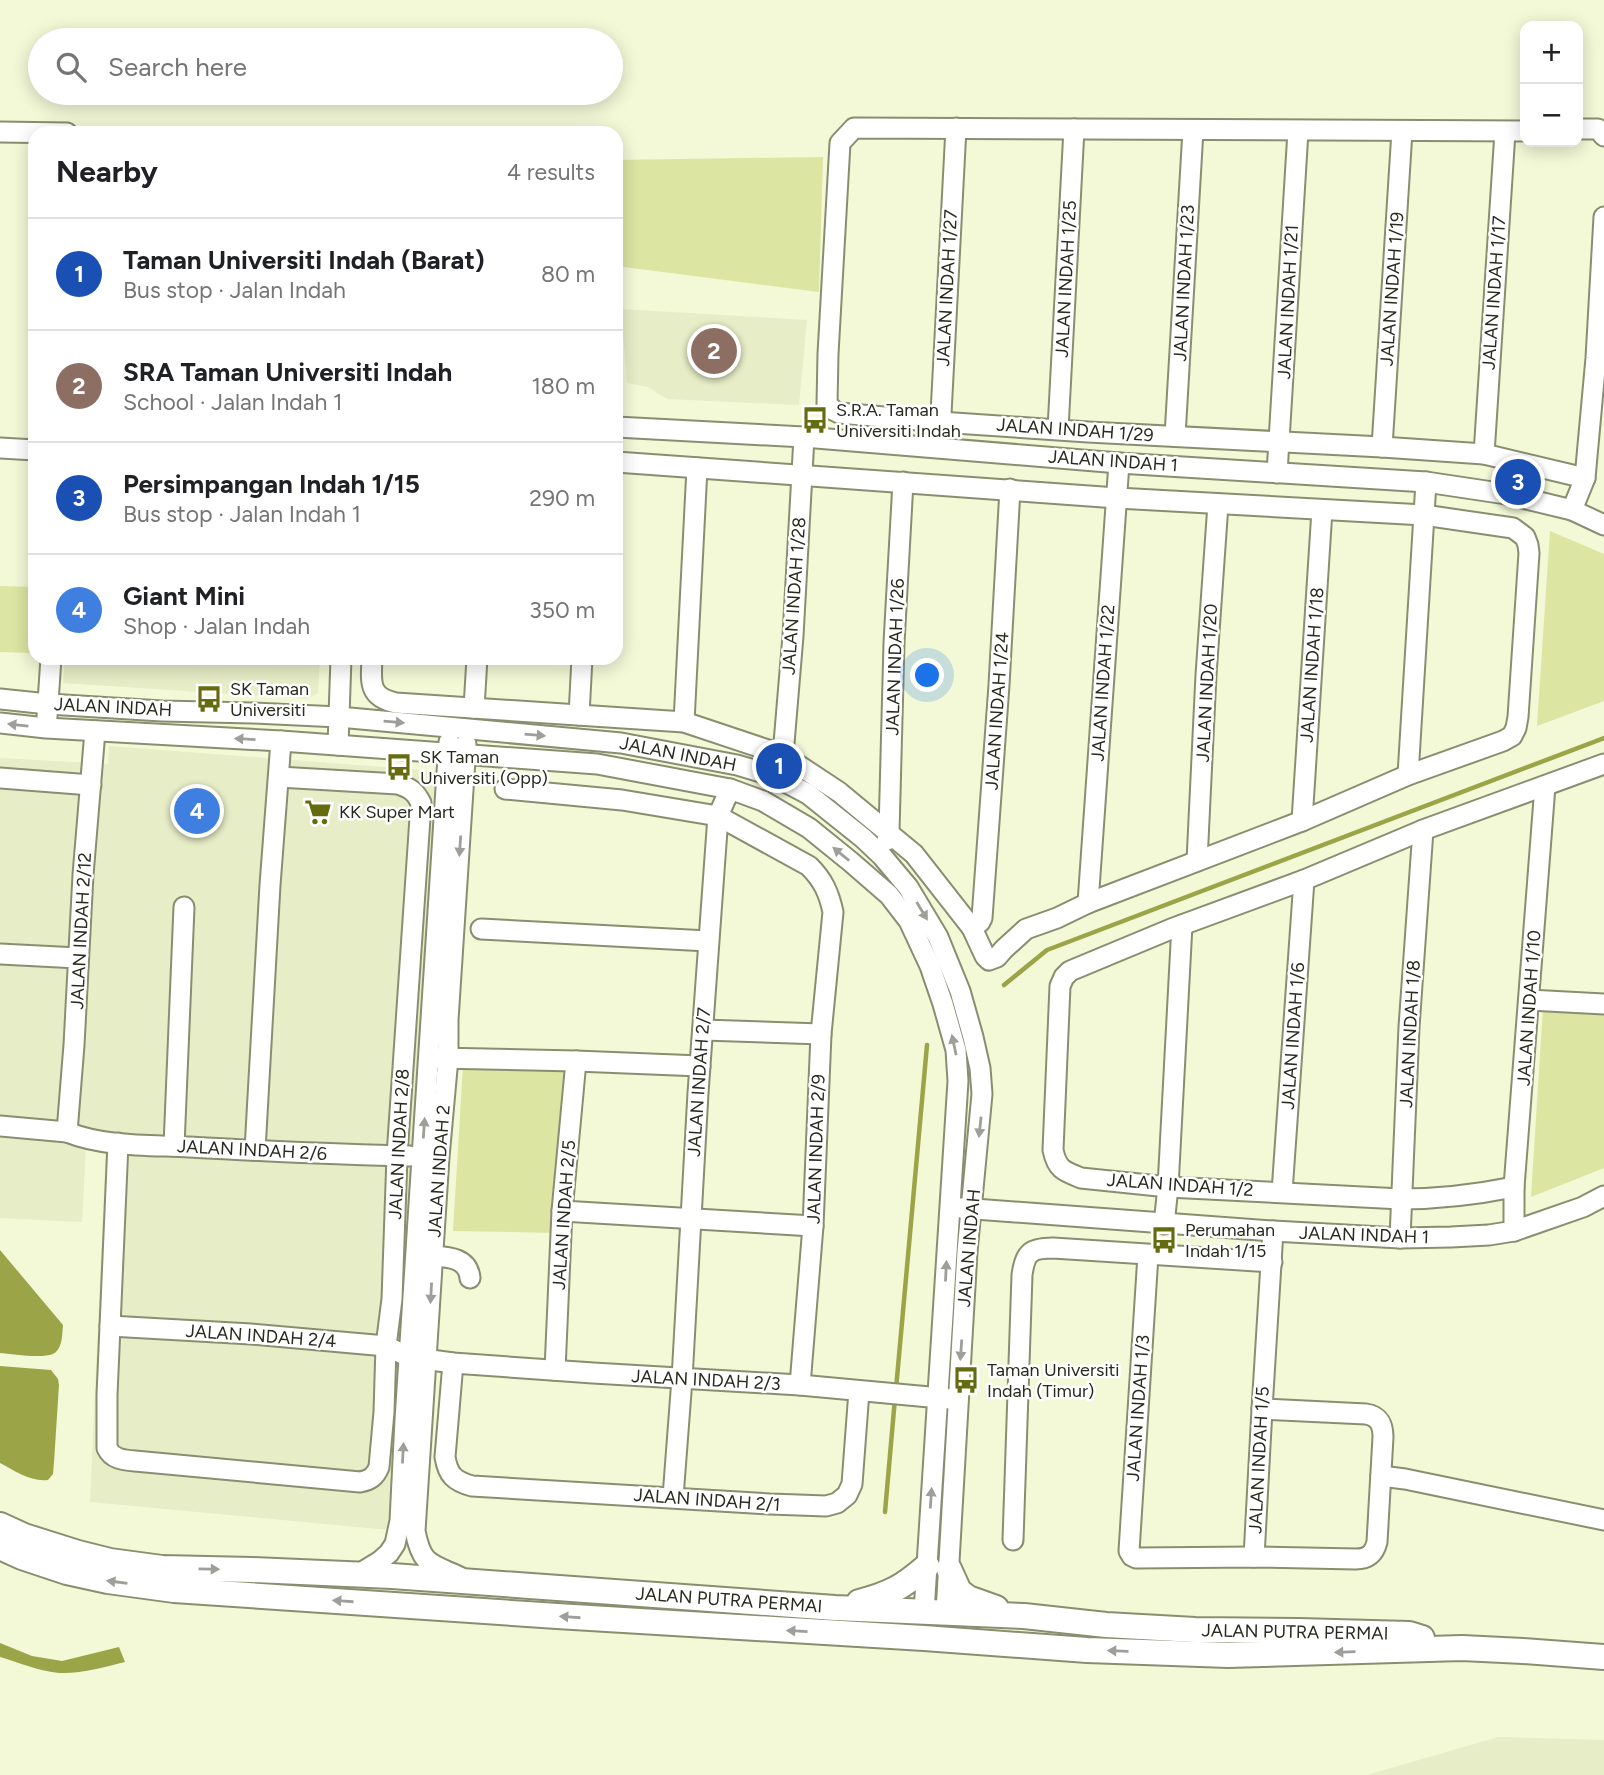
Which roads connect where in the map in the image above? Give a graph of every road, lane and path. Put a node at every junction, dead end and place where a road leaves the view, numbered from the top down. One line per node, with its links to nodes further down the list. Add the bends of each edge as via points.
1 (956, 128): 2 (street); 13 (street, JALAN INDAH 1/27); 13 (street, JALAN INDAH 1/29, via 854,128 840,144 828,354 827,404 833,410)
2 (1074, 129): 3 (street); 15 (street, JALAN INDAH 1/25)
3 (1193, 130): 5 (street); 16 (street, JALAN INDAH 1/23)
4 (1583, 130): 11 (street)
5 (1298, 131): 6 (street); 18 (street, JALAN INDAH 1/21)
6 (1402, 131): 10 (street); 19 (street, JALAN INDAH 1/19)
7 (1520, 131): 10 (street)
8 (0, 132): 9 (street)
9 (28, 132)
10 (1505, 132): 23 (street, JALAN INDAH 1/17)
11 (1601, 132)
12 (1604, 217): 29 (street)
13 (940, 422): 15 (street, JALAN INDAH 1/29); 21 (street, JALAN INDAH 1/27)
14 (623, 427): 17 (street, JALAN INDAH 1)
15 (1058, 429): 16 (street, JALAN INDAH 1/29)
16 (1175, 436): 18 (street, JALAN INDAH 1/29)
17 (804, 437): 21 (street, JALAN INDAH 1); 28 (street, JALAN INDAH 1/28)
18 (1279, 443): 19 (street, JALAN INDAH 1/29); 27 (street, JALAN INDAH 1/21)
19 (1382, 447): 23 (street, JALAN INDAH 1/29)
20 (0, 448): 22 (street)
21 (939, 448): 25 (street, JALAN INDAH 1)
22 (28, 450)
23 (1484, 454): 29 (street, JALAN INDAH 1/29)
24 (623, 463): 26 (street)
25 (1119, 463): 27 (street, JALAN INDAH 1); 33 (street, JALAN INDAH 1/22)
26 (697, 468): 28 (street); 50 (street)
27 (1278, 472): 31 (street, JALAN INDAH 1)
28 (802, 474): 30 (street); 59 (street, JALAN INDAH 1/28)
29 (1585, 478): 36 (street)
30 (903, 482): 32 (street); 71 (street, JALAN INDAH 1/26)
31 (1426, 482): 36 (street, JALAN INDAH 1); 37 (street)
32 (1010, 489): 33 (street); 79 (street, JALAN INDAH 1/24, via 983,905 980,922)
33 (1117, 498): 34 (street); 76 (street, JALAN INDAH 1/22)
34 (1218, 504): 35 (street); 73 (street, JALAN INDAH 1/20)
35 (1322, 510): 37 (street); 69 (street, JALAN INDAH 1/18)
36 (1572, 510): 38 (street, JALAN INDAH 1)
37 (1424, 515): 61 (street); 61 (street, via 1513,528 1524,537 1529,553 1516,729 1503,741)
38 (1604, 524)
39 (51, 665): 45 (street)
40 (341, 665): 49 (street)
41 (372, 665): 46 (street, via 373,690 387,701)
42 (477, 665): 46 (street)
43 (582, 665): 48 (street)
44 (0, 699): 45 (street, JALAN INDAH)
45 (48, 704): 47 (street, JALAN INDAH); 52 (street)
46 (474, 708): 48 (street)
47 (162, 711): 49 (street, JALAN INDAH); 55 (street)
48 (579, 715): 50 (street)
49 (339, 718): 53 (street, JALAN INDAH, one-way to 53); 57 (street)
50 (684, 722): 59 (street)
51 (0, 723): 52 (street, JALAN INDAH, one-way to 51)
52 (46, 728): 54 (street, JALAN INDAH)
53 (458, 728): 58 (street, JALAN INDAH 2); 72 (street, JALAN INDAH, one-way to 72, via 621,743 774,776 808,794)
54 (95, 731): 55 (street, JALAN INDAH); 64 (street, JALAN INDAH 2/12)
55 (162, 734): 56 (street, JALAN INDAH, one-way to 55)
56 (281, 741): 57 (street, JALAN INDAH); 62 (street)
57 (338, 745): 58 (street, JALAN INDAH)
58 (457, 754): 67 (street, JALAN INDAH, via 597,764); 88 (street, JALAN INDAH 2)
59 (783, 755): 71 (street)
60 (1604, 764): 65 (street)
61 (1408, 775): 69 (street)
62 (279, 777): 95 (street); 96 (street, JALAN INDAH 2/8, via 398,784 410,788 421,803)
63 (0, 778): 64 (street)
64 (92, 785): 83 (street, JALAN INDAH 2/12)
65 (1545, 786): 70 (street); 84 (street, JALAN INDAH 1/10)
66 (505, 789): 68 (street, via 622,800)
67 (730, 789): 68 (street, JALAN INDAH 2/7); 74 (street, JALAN INDAH, one-way to 67, via 809,828 764,801)
68 (718, 816): 81 (street, JALAN INDAH 2/7); 87 (street, JALAN INDAH 2/9, via 809,866 829,894 833,912)
69 (1302, 821): 73 (street)
70 (1423, 830): 75 (street); 102 (street, JALAN INDAH 1/8)
71 (889, 832): 72 (street, JALAN INDAH 1/26); 79 (street, via 914,854)
72 (882, 856): 74 (street, JALAN INDAH 1/26); 104 (street, JALAN INDAH, one-way to 104, via 908,887 937,937 973,1037 982,1094)
73 (1197, 861): 76 (street)
74 (868, 877): 103 (street, JALAN INDAH, one-way to 74, via 956,1050 930,966 909,921)
75 (1304, 880): 78 (street); 100 (street, JALAN INDAH 1/6)
76 (1088, 904): 79 (street, via 1026,929 994,959 985,956)
77 (184, 907): 94 (street)
78 (1182, 925): 98 (street); 98 (street, JALAN INDAH 1/2, via 1070,971 1060,986 1052,1150 1056,1163 1081,1178)
79 (972, 928)
80 (481, 929): 81 (street)
81 (708, 941): 86 (street, JALAN INDAH 2/7)
82 (0, 954): 83 (street)
83 (78, 958): 92 (street, JALAN INDAH 2/12)
84 (1529, 1000): 85 (street); 99 (street, JALAN INDAH 1/10)
85 (1604, 1004)
86 (703, 1030): 87 (street); 90 (street, JALAN INDAH 2/7)
87 (821, 1034): 108 (street, JALAN INDAH 2/9)
88 (438, 1058): 89 (street); 97 (street, JALAN INDAH 2)
89 (576, 1061): 90 (street); 105 (street, JALAN INDAH 2/5)
90 (700, 1066): 106 (street, JALAN INDAH 2/7)
91 (0, 1126): 92 (street, JALAN INDAH 2/6)
92 (67, 1132): 93 (street, JALAN INDAH 2/6)
93 (118, 1143): 94 (street, JALAN INDAH 2/6); 116 (street)
94 (174, 1146): 95 (street, JALAN INDAH 2/6)
95 (255, 1150): 96 (street, JALAN INDAH 2/6)
96 (397, 1156): 97 (street, JALAN INDAH 2/6); 117 (street, JALAN INDAH 2/8)
97 (431, 1157): 113 (street, JALAN INDAH 2); 118 (street, JALAN INDAH 2)
98 (1168, 1187): 100 (street, JALAN INDAH 1/2); 107 (street)
99 (1514, 1187): 102 (street, JALAN INDAH 1/2, via 1471,1196); 110 (street, JALAN INDAH 1/10)
100 (1282, 1192): 102 (street, JALAN INDAH 1/2)
101 (1604, 1196): 110 (street, JALAN INDAH 1)
102 (1401, 1199): 111 (street, JALAN INDAH 1/8)
103 (950, 1208): 104 (street, JALAN INDAH 1); 124 (street, JALAN INDAH, one-way to 103)
104 (971, 1208): 107 (street, JALAN INDAH 1); 125 (street, JALAN INDAH, one-way to 125)
105 (562, 1211): 106 (street); 120 (street, JALAN INDAH 2/5)
106 (690, 1219): 108 (street); 121 (street, JALAN INDAH 2/7)
107 (1164, 1224): 109 (street, JALAN INDAH 1)
108 (813, 1226): 122 (street, JALAN INDAH 2/9)
109 (1273, 1231): 111 (street, JALAN INDAH 1); 114 (street, JALAN INDAH 1/5)
110 (1514, 1231): 111 (street, JALAN INDAH 1)
111 (1400, 1238)
112 (1148, 1255): 114 (street); 131 (street, via 1041,1248 1030,1252 1024,1262); 133 (street, JALAN INDAH 1/3, via 1129,1551 1136,1558)
113 (433, 1256): 115 (street, via 461,1261); 118 (street, JALAN INDAH 2, one-way to 118)
114 (1272, 1262): 126 (street, JALAN INDAH 1/5)
115 (470, 1278)
116 (110, 1326): 117 (street, JALAN INDAH 2/4); 117 (street, JALAN INDAH 2/8, via 110,1454 135,1461 360,1482 375,1475 380,1459)
117 (386, 1346): 118 (street, JALAN INDAH 2/4)
118 (418, 1358): 119 (street, JALAN INDAH 2/4); 135 (street, JALAN INDAH 2, one-way to 118, via 380,1561 396,1544); 136 (street, JALAN INDAH 2, via 415,1531 419,1551 434,1565)
119 (453, 1363): 120 (street, JALAN INDAH 2/3); 128 (street, JALAN INDAH 2/1, via 444,1457 459,1482)
120 (555, 1370): 121 (street, JALAN INDAH 2/3)
121 (682, 1379): 122 (street, JALAN INDAH 2/3); 128 (street, JALAN INDAH 2/7)
122 (800, 1385): 123 (street, JALAN INDAH 2/3)
123 (869, 1392): 124 (street, JALAN INDAH 2/3); 128 (street, JALAN INDAH 2/1, via 852,1484 837,1503)
124 (938, 1398): 125 (street, JALAN INDAH 2/3); 134 (street, JALAN INDAH, one-way to 124)
125 (958, 1399): 134 (street, JALAN INDAH)
126 (1262, 1409): 127 (street, via 1373,1415 1382,1426); 133 (street, JALAN INDAH 1/5)
127 (1381, 1476): 129 (street); 133 (street, JALAN INDAH 1/5, via 1377,1542 1375,1551 1364,1559)
128 (673, 1497)
129 (1604, 1520)
130 (0, 1525): 135 (main road, JALAN PUTRA PERMAI, one-way to 135, via 110,1561 162,1568)
131 (1013, 1540)
132 (0, 1547): 140 (main road, JALAN PUTRA PERMAI, one-way to 132, via 174,1590 66,1572)
133 (1254, 1557)
134 (938, 1568): 137 (main road, via 882,1596); 138 (main road, via 968,1598); 139 (street, JALAN INDAH)
135 (357, 1574): 136 (main road, JALAN PUTRA PERMAI)
136 (472, 1582): 137 (main road, JALAN PUTRA PERMAI)
137 (835, 1608): 139 (main road, JALAN PUTRA PERMAI)
138 (1024, 1616): 139 (main road, JALAN PUTRA PERMAI); 142 (main road, JALAN PUTRA PERMAI, via 1195,1630 1409,1634)
139 (936, 1617): 140 (main road, via 923,1631 876,1628); 141 (main road, via 951,1629 994,1633)
140 (865, 1634): 141 (main road, JALAN PUTRA PERMAI)
141 (1015, 1645): 142 (main road, JALAN PUTRA PERMAI, one-way to 141, via 1228,1655)
142 (1462, 1648): 143 (main road, JALAN PUTRA PERMAI)
143 (1604, 1657)

